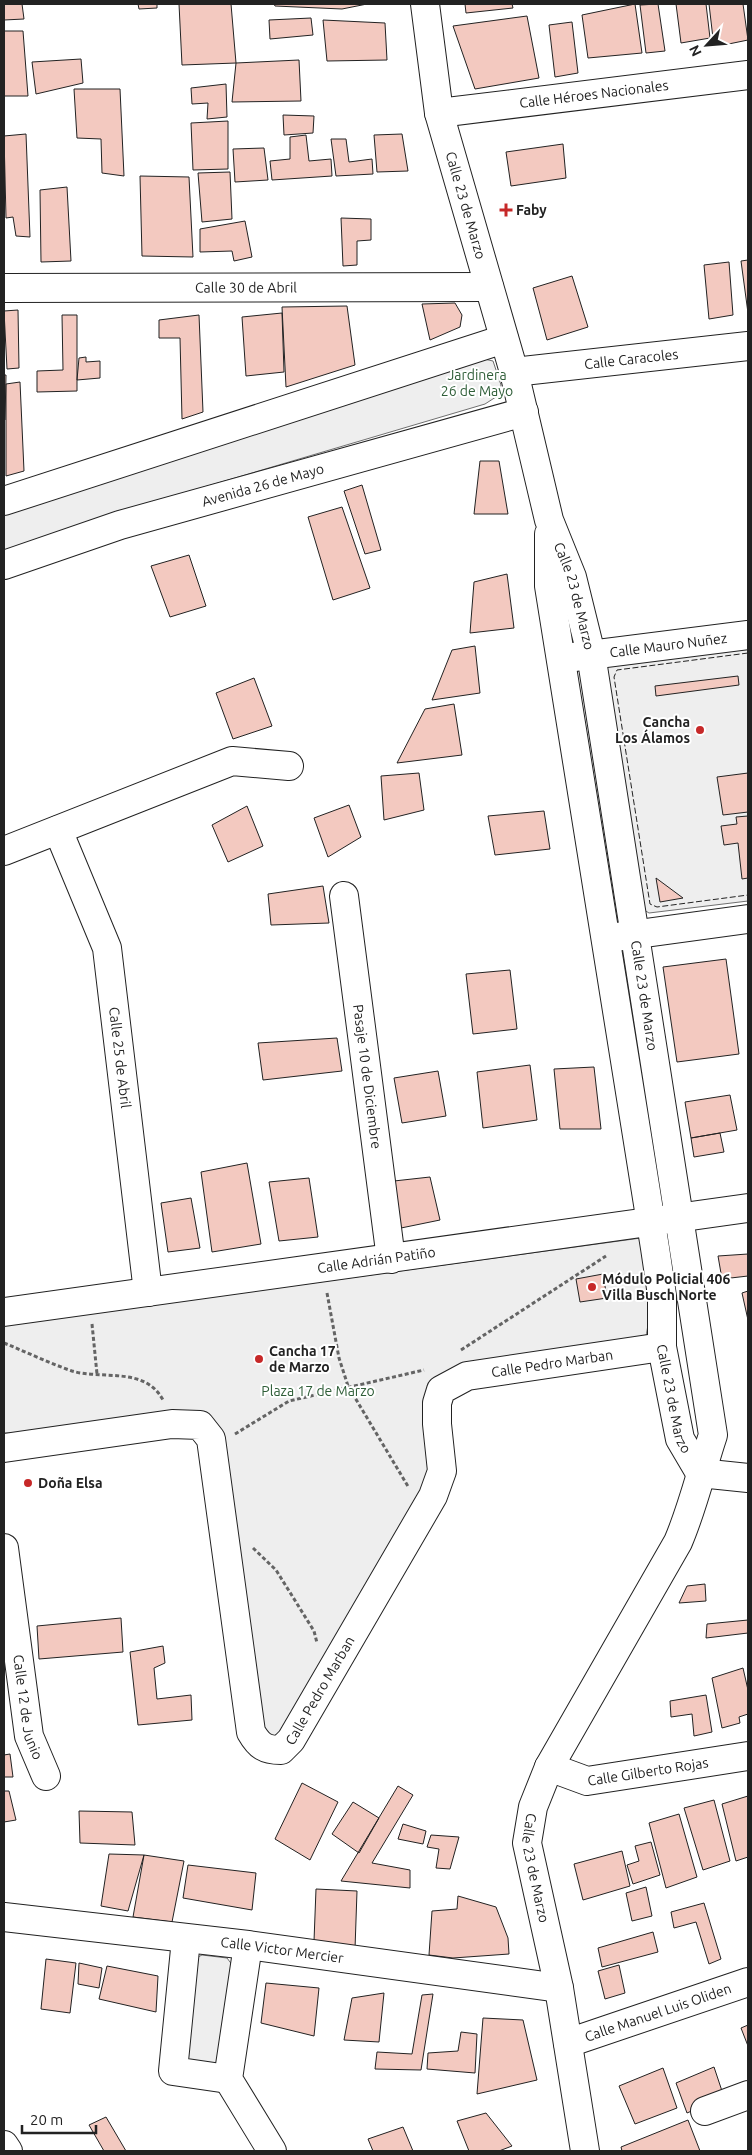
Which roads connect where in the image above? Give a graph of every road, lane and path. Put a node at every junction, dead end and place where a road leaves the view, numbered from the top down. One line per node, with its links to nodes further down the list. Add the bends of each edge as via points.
1 (425, 4): 3 (street, Calle 23 de Marzo)
2 (748, 75): 3 (street, Calle Héroes Nacionales)
3 (439, 113): 4 (street, Calle 23 de Marzo)
4 (489, 287): 5 (street, Calle 30 de Abril); 6 (street, Calle 23 de Marzo)
5 (4, 288)
6 (504, 339): 8 (street, Calle 23 de Marzo); 10 (street)
7 (748, 346): 8 (street, Calle Caracoles)
8 (514, 372): 9 (street, Calle 23 de Marzo)
9 (524, 412): 11 (street, Calle 23 de Marzo); 12 (street, Avenida 26 de Mayo, via 120,525)
10 (4, 501)
11 (549, 520): 14 (street, Calle 23 de Marzo, via 572,578); 15 (street, Calle 23 de Marzo, via 549,586)
12 (4, 565)
13 (748, 635): 14 (street, Calle Mauro Nuñez)
14 (591, 654): 15 (street, Calle Mauro Nuñez); 21 (street, Calle 23 de Marzo)
15 (560, 658): 22 (street, Calle 23 de Marzo)
16 (289, 766): 17 (street, via 232,761)
17 (58, 830): 18 (street); 29 (street, Calle 25 de Abril, via 107,948)
18 (4, 851)
19 (344, 896): 27 (street, Pasaje 10 de Diciembre)
20 (748, 920): 21 (street)
21 (634, 934): 22 (street); 24 (street, Calle 23 de Marzo)
22 (605, 938): 25 (street, Calle 23 de Marzo)
23 (748, 1208): 24 (street, Calle Adrián Patiño)
24 (679, 1217): 25 (street, Calle Adrián Patiño); 41 (street, Calle 23 de Marzo, via 713,1435)
25 (649, 1223): 27 (street, Calle Adrián Patiño); 33 (street, Calle 23 de Marzo, via 662,1295)
26 (606, 1256): 34 (path)
27 (391, 1259): 28 (street, Calle Adrián Patiño)
28 (323, 1268): 29 (street, Calle Adrián Patiño); 37 (path, via 339,1358)
29 (148, 1292): 30 (street, Calle Adrián Patiño)
30 (90, 1300): 31 (street, Calle Adrián Patiño); 36 (path)
31 (4, 1312)
32 (4, 1343): 36 (path, via 71,1371)
33 (662, 1347): 41 (street, Calle 23 de Marzo, via 680,1439); 43 (street, Calle Pedro Marban, via 467,1376 448,1384 441,1390 437,1403 442,1471)
34 (458, 1352)
35 (433, 1368): 37 (path)
36 (97, 1374): 38 (path, via 123,1376 151,1386 161,1397)
37 (348, 1386): 39 (path, via 289,1401 224,1441); 43 (path)
38 (172, 1424): 39 (street, via 200,1425); 40 (street)
39 (211, 1438): 44 (street, Calle Pedro Marban)
40 (4, 1448)
41 (700, 1473): 42 (street); 48 (street, Calle 23 de Marzo, via 691,1513 678,1542)
42 (748, 1478)
43 (424, 1511): 46 (street, Calle Pedro Marban)
44 (223, 1527): 46 (path, via 237,1534 276,1570 293,1595 314,1632); 46 (street, Calle Pedro Marban, via 250,1732 257,1743 267,1750 280,1750 292,1740)
45 (4, 1548): 49 (street, Calle 12 de Junio, via 29,1736)
46 (324, 1683)
47 (748, 1756): 48 (street, Calle Gilberto Rojas, via 587,1781)
48 (549, 1767): 54 (street, Calle 23 de Marzo, via 532,1806 527,1843)
49 (46, 1776)
50 (4, 1917): 51 (street, Calle Victor Mercier)
51 (186, 1939): 52 (street, Calle Victor Mercier); 56 (street, via 173,2071)
52 (248, 1944): 54 (street, Calle Victor Mercier); 56 (street)
53 (748, 1982): 55 (street, Calle Manuel Luis Oliden)
54 (559, 1988): 55 (street, Calle 23 de Marzo)
55 (568, 2043): 62 (street, Calle 23 de Marzo)
56 (228, 2079): 61 (street)
57 (748, 2095): 58 (street)
58 (705, 2110)
59 (4, 2145): 60 (street)
60 (8, 2151)
61 (272, 2151)
62 (585, 2151)

